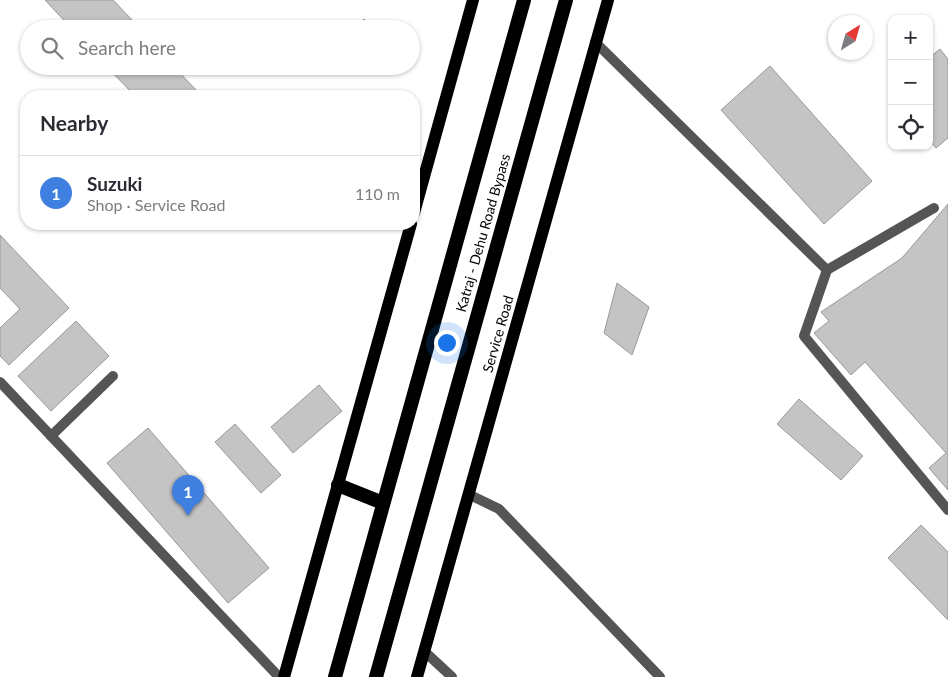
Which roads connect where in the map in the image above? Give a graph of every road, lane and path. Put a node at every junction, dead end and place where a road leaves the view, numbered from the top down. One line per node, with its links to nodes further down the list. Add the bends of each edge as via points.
1 (473, 0): 6 (main road)
2 (524, 0): 15 (highway, Katraj - Dehu Road Bypass)
3 (566, 0): 21 (highway, Katraj - Dehu Road Bypass)
4 (608, 0): 5 (main road, Service Road)
5 (595, 42): 9 (street); 14 (main road, Service Road)
6 (420, 191)
7 (934, 208): 9 (street)
8 (409, 230): 13 (main road)
9 (827, 270): 16 (street, via 804,336)
10 (113, 376): 12 (street)
11 (0, 382): 12 (street)
12 (51, 436): 18 (street)
13 (338, 485): 15 (highway); 19 (main road)
14 (468, 494): 17 (main road, Service Road); 24 (street, via 499,509)
15 (383, 503): 20 (highway, Katraj - Dehu Road Bypass)
16 (948, 510)
17 (424, 651): 22 (main road, Service Road); 23 (street)
18 (279, 677)
19 (284, 677)
20 (335, 677)
21 (376, 677)
22 (417, 677)
23 (452, 677)
24 (660, 677)

